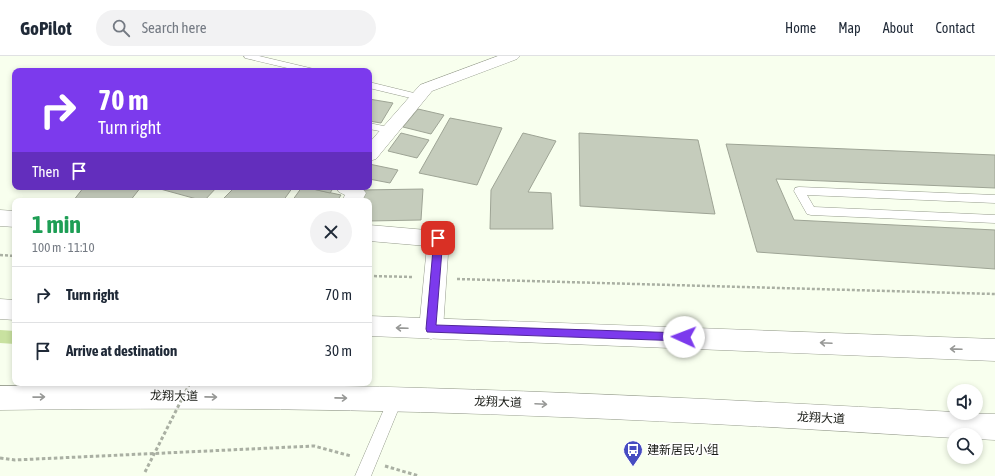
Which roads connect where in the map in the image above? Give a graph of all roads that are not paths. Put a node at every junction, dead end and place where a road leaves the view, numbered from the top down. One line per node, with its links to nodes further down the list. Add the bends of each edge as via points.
1 (248, 56): 3 (lane)
2 (512, 56): 5 (main road, via 426,88)
3 (298, 68)
4 (372, 86): 5 (lane)
5 (419, 96): 7 (main road)
6 (372, 127): 7 (lane)
7 (390, 130): 8 (main road)
8 (372, 151)
9 (351, 190): 10 (main road, via 356,193)
10 (354, 198)
11 (995, 199): 14 (lane, via 799,191 810,211)
12 (0, 218): 13 (main road)
13 (12, 219)
14 (995, 219)
15 (372, 233): 19 (main road, via 438,238)
16 (0, 309): 17 (main road)
17 (12, 310)
18 (372, 326): 19 (main road, one-way to 18)
19 (431, 329): 20 (main road, one-way to 19)
20 (995, 350)
21 (0, 398): 22 (main road, 龙翔大道, one-way to 22)
22 (396, 398): 23 (main road, 龙翔大道, one-way to 23); 24 (lane)
23 (995, 427)
24 (363, 476)

